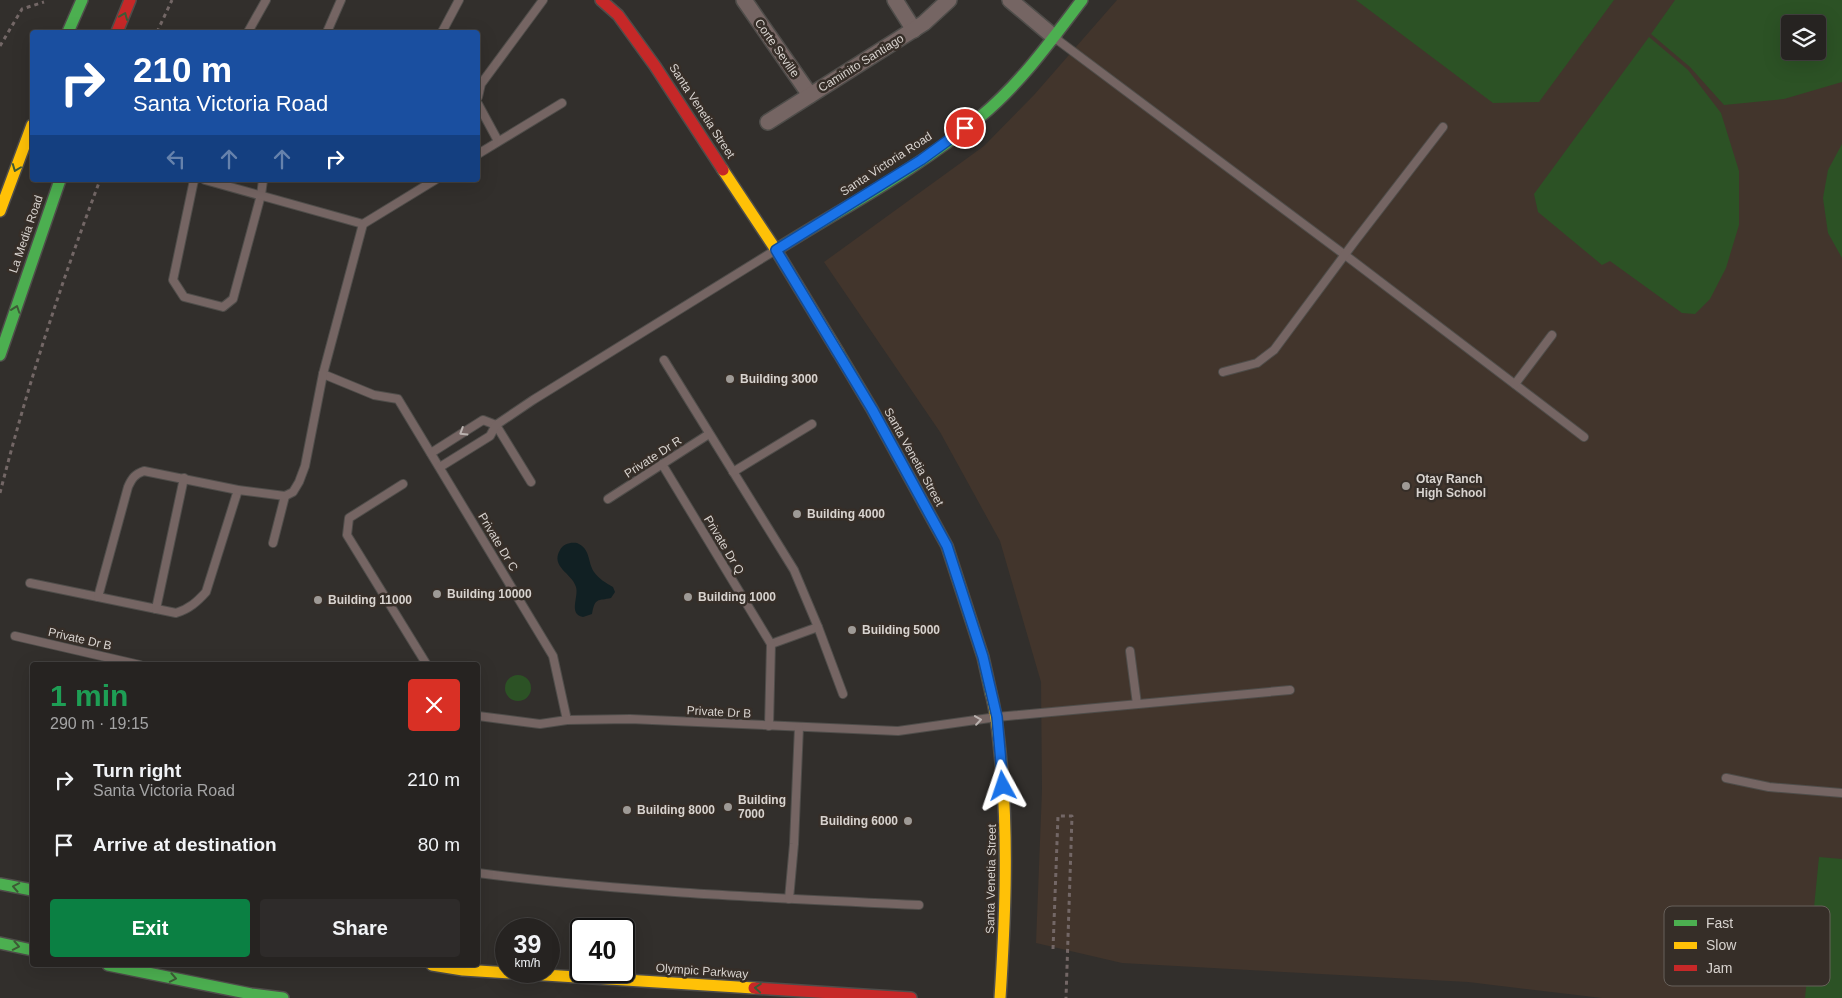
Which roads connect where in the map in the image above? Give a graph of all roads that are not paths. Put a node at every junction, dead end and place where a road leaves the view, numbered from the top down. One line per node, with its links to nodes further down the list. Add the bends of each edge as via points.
1 (82, 0): 13 (street)
2 (130, 0): 14 (street, one-way to 2)
3 (266, 0): 15 (lane)
4 (341, 0): 16 (lane)
5 (459, 0): 17 (lane)
6 (544, 0): 20 (lane)
7 (601, 0): 37 (street, Santa Venetia Street, via 618,15 656,66)
8 (744, 0): 21 (street, Corte Seville)
9 (895, 0): 18 (street)
10 (949, 0): 18 (street, Caminito Santiago)
11 (1010, 0): 19 (street)
12 (1082, 0): 19 (street, Santa Victoria Road)
13 (69, 30)
14 (118, 30)
15 (249, 30)
16 (328, 30)
17 (443, 30)
18 (914, 30): 21 (street, Caminito Santiago)
19 (1054, 37): 37 (street, Santa Victoria Road, via 1014,84 980,117 921,160); 38 (lane)
20 (480, 88)
21 (810, 95): 24 (street, Caminito Santiago)
22 (562, 103): 27 (lane)
23 (480, 108): 27 (lane)
24 (768, 122)
25 (1443, 127): 38 (lane)
26 (30, 130): 35 (street, one-way to 35)
27 (498, 141): 28 (lane)
28 (480, 153)
29 (59, 182): 40 (street, La Media Road, one-way to 29)
30 (194, 182): 34 (lane, via 173,280 184,297 223,307 233,299)
31 (212, 182): 34 (lane)
32 (263, 182): 34 (lane)
33 (430, 182): 36 (lane)
34 (261, 196): 36 (lane)
35 (0, 211)
36 (363, 224): 43 (lane)
37 (776, 250): 46 (lane); 73 (street, Santa Venetia Street, via 872,409 947,546 983,657)
38 (1345, 254): 42 (lane, via 1274,350 1257,364); 44 (lane)
39 (1552, 336): 44 (lane)
40 (0, 355)
41 (664, 360): 47 (lane)
42 (1223, 372)
43 (323, 374): 49 (lane, Private Dr C, via 374,395 398,399); 57 (lane, via 304,466 293,492)
44 (1515, 384): 48 (lane)
45 (812, 424): 52 (lane)
46 (496, 425): 49 (lane, one-way to 49, via 483,420); 50 (lane, via 490,436); 54 (lane)
47 (709, 434): 51 (lane, Private Dr R); 52 (lane)
48 (1584, 437)
49 (431, 452): 50 (lane, Private Dr C)
50 (438, 463): 74 (lane, Private Dr C, via 553,656)
51 (662, 464): 58 (lane, Private Dr R); 65 (lane, Private Dr Q)
52 (733, 472): 63 (lane, via 794,570)
53 (184, 478): 56 (lane); 61 (lane, via 144,471 132,478); 62 (lane)
54 (531, 482)
55 (403, 484): 68 (lane, via 349,518 347,535)
56 (238, 490): 57 (lane); 62 (lane, via 206,592 186,610 176,613)
57 (285, 496): 59 (lane)
58 (608, 499)
59 (273, 542)
60 (30, 582): 61 (lane)
61 (98, 597): 62 (lane)
62 (156, 609)
63 (818, 627): 65 (lane); 70 (lane)
64 (15, 636): 67 (lane, Private Dr B)
65 (771, 644): 75 (lane)
66 (1130, 651): 71 (lane)
67 (127, 662)
68 (425, 662)
69 (1290, 690): 71 (lane, Private Dr B)
70 (843, 694)
71 (1137, 704): 73 (lane, Private Dr B)
72 (480, 716): 74 (lane, Private Dr B, via 540,724)
73 (997, 717): 76 (lane, Private Dr B, one-way to 73, via 898,731); 90 (street, Santa Venetia Street, via 1006,821 1006,909)
74 (568, 720): 75 (lane, Private Dr B, via 630,719)
75 (769, 726): 76 (lane, Private Dr B)
76 (799, 727): 82 (lane)
77 (1726, 778): 78 (lane, via 1770,787)
78 (1842, 793)
79 (480, 873): 82 (lane, via 659,892)
80 (0, 884): 81 (street, one-way to 80)
81 (30, 890)
82 (789, 899): 83 (lane)
83 (919, 905)
84 (0, 943): 85 (street, one-way to 85)
85 (30, 950)
86 (118, 967): 88 (street, one-way to 88)
87 (444, 967): 89 (street, Olympic Parkway, one-way to 87)
88 (284, 998)
89 (911, 998)
90 (1000, 998)

